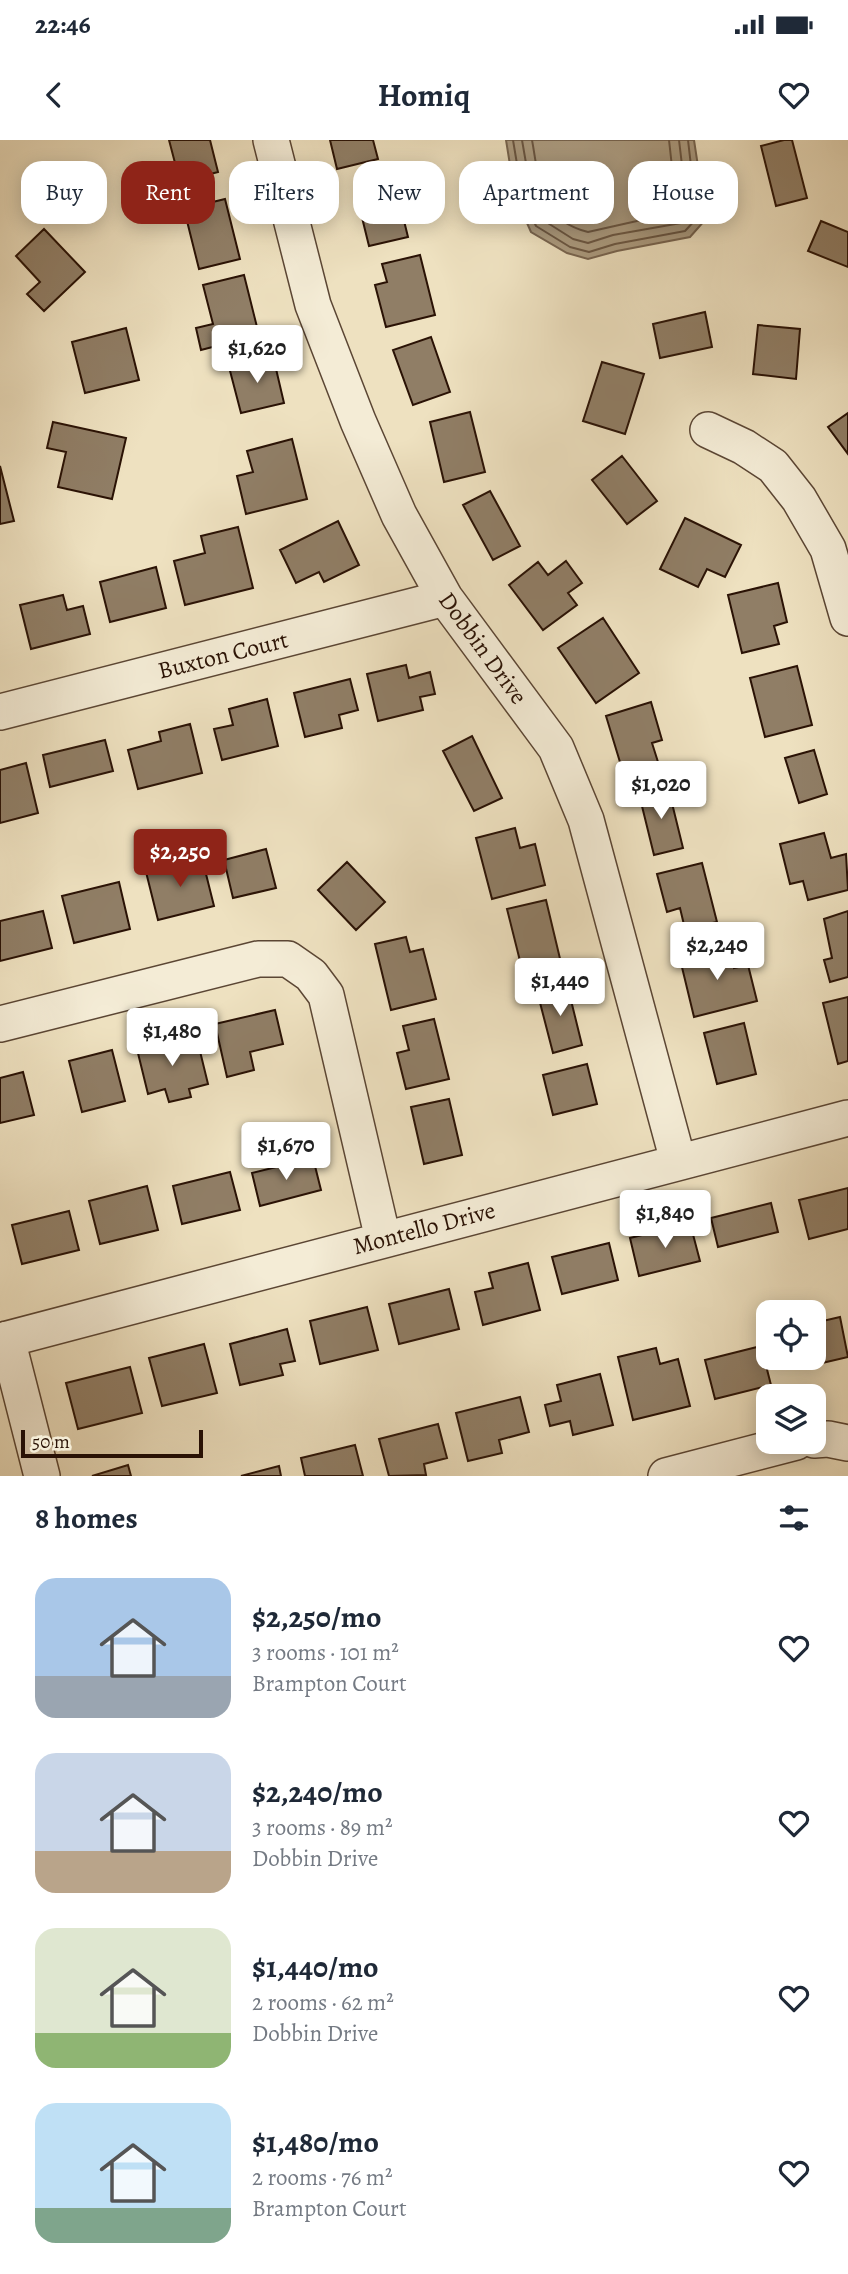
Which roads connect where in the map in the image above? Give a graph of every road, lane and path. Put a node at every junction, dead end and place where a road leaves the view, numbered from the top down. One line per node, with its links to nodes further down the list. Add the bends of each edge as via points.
1 (271, 140): 3 (street, Dobbin Drive, via 313,305 399,515)
2 (708, 430): 4 (street, via 773,467 799,499 828,549)
3 (445, 598): 5 (street, Buxton Court); 8 (street, Dobbin Drive, via 561,760 586,821)
4 (848, 618)
5 (0, 712)
6 (0, 1024): 9 (street, via 258,959 288,959 312,975 326,995)
7 (848, 1118): 8 (street, Montello Drive)
8 (678, 1161): 9 (street, Montello Drive)
9 (383, 1239): 10 (street, Montello Drive)
10 (3, 1340): 14 (street)
11 (826, 1439): 12 (street)
12 (848, 1443)
13 (756, 1452): 15 (street)
14 (42, 1476)
15 (666, 1476)

